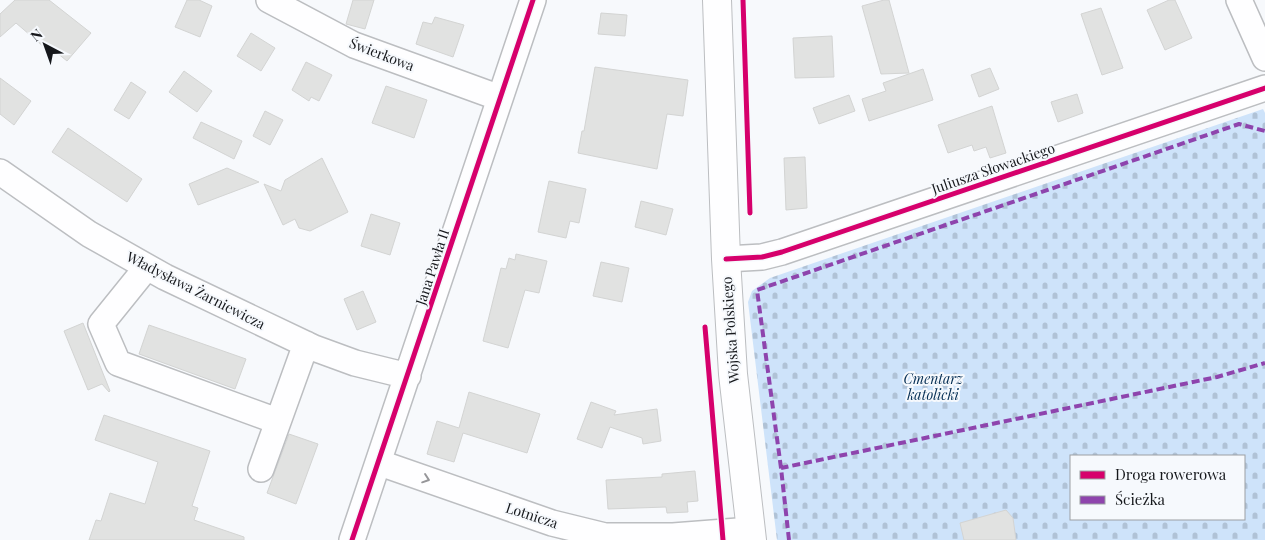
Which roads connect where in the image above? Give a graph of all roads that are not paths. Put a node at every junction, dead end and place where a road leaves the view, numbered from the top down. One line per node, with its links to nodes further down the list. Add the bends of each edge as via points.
1 (269, 0): 7 (street, Świerkowa, via 354,45)
2 (533, 0): 7 (street, Jana Pawła II)
3 (717, 0): 9 (main road, Wojska Polskiego)
4 (1242, 1): 5 (street)
5 (1265, 58)
6 (1265, 88): 9 (street, Juliusza Słowackiego, via 782,252)
7 (500, 98): 12 (street, Jana Pawła II)
8 (0, 172): 10 (street, Władysława Żarniewicza, via 89,234)
9 (726, 260): 16 (main road, Wojska Polskiego, via 733,374)
10 (147, 267): 11 (street, Władysława Żarniewicza); 13 (street, via 101,324 118,363)
11 (306, 344): 12 (street, Władysława Żarniewicza, via 355,363); 13 (street)
12 (408, 376): 14 (street, Jana Pawła II)
13 (277, 421): 15 (street)
14 (380, 462): 16 (street, Lotnicza, one-way to 16, via 552,523 605,536); 17 (street, Jana Pawła II)
15 (261, 469)
16 (752, 535)
17 (352, 540)

